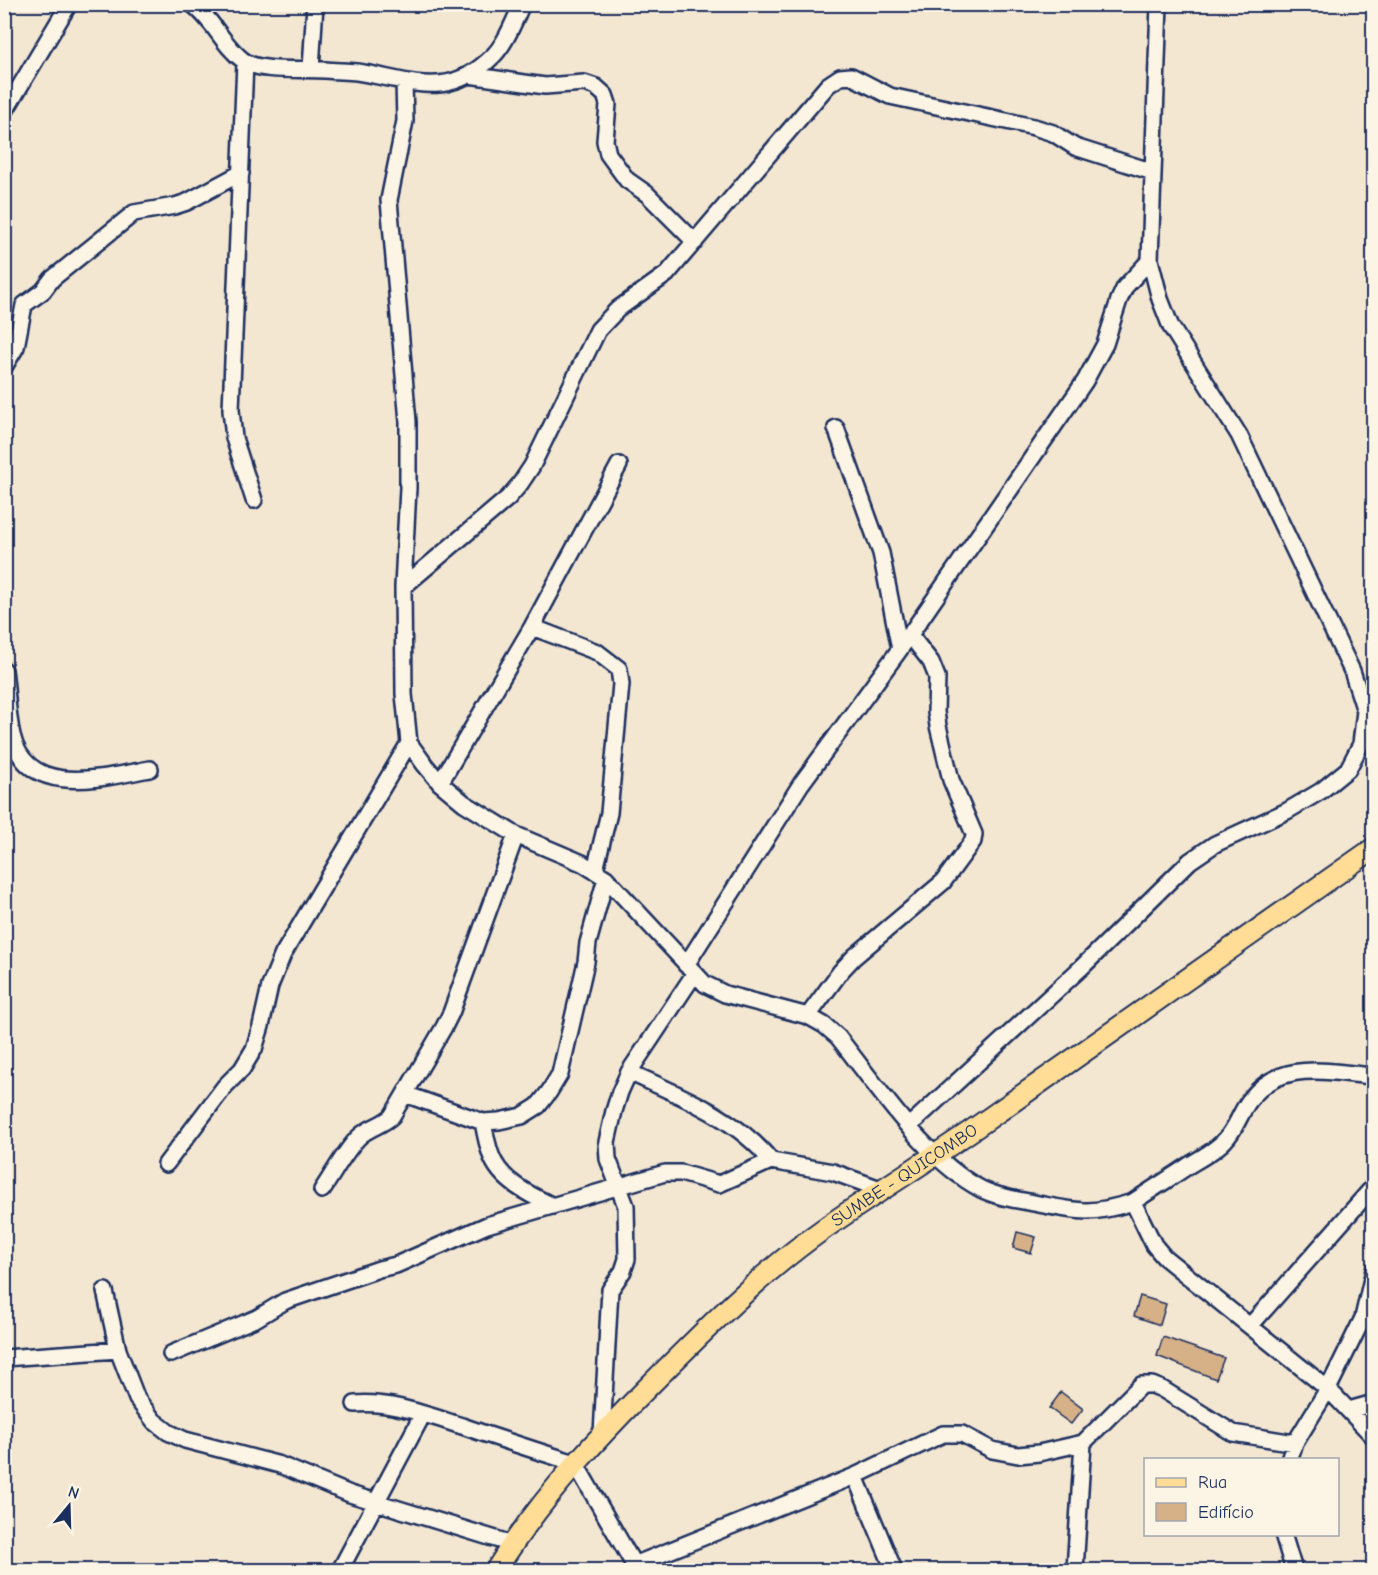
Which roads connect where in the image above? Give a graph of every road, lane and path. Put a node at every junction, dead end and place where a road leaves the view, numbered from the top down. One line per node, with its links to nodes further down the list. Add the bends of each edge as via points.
1 (69, 4): 10 (street)
2 (192, 4): 6 (street)
3 (315, 4): 7 (street)
4 (522, 4): 8 (street, via 494,55)
5 (1159, 4): 11 (street)
6 (246, 62): 7 (street, via 270,69); 12 (street)
7 (311, 69): 9 (street, via 357,72)
8 (469, 75): 9 (street, via 440,85); 13 (street, via 545,86 584,83 596,87 605,94 608,104 608,154 627,180 647,194)
9 (404, 82): 19 (street, via 405,121 389,200 408,422)
10 (4, 113)
11 (1153, 172): 13 (street, via 1075,147 1034,127 890,96 851,76 840,77 828,85); 14 (street)
12 (241, 173): 15 (street, via 176,206 134,213 52,279 24,305 16,347); 18 (street, via 231,410 234,438)
13 (695, 242): 19 (street, via 667,274 618,309 598,330 532,465 508,498)
14 (1150, 260): 21 (street, via 1122,294 1105,344 1085,381); 36 (street, via 1172,327 1239,435 1352,671 1365,711 1361,744 1348,769 1321,791 1287,812 1215,844 1190,861 1082,967)
15 (4, 367)
16 (836, 428): 22 (street, via 881,553)
17 (620, 465): 20 (street)
18 (254, 500)
19 (403, 587): 24 (street, via 404,694)
20 (532, 627): 26 (street); 29 (street, via 597,652 619,669 621,684)
21 (910, 635): 22 (street); 31 (street, via 931,662 937,677 938,726 951,780 974,834 973,841 943,882 847,964)
22 (900, 649): 30 (street, via 801,784)
23 (4, 670): 25 (street, via 12,735 19,753 31,766 50,777 72,781)
24 (409, 743): 26 (street); 39 (street, via 283,954 270,986 254,1049)
25 (150, 769)
26 (440, 783): 27 (street)
27 (516, 835): 29 (street); 34 (street, via 451,1013)
28 (1374, 848): 37 (main road, SUMBE - QUICOMBO)
29 (600, 874): 30 (street); 35 (street, via 586,962 560,1074 538,1106 522,1116)
30 (691, 969): 31 (street, via 705,984 725,994); 32 (street)
31 (808, 1016): 36 (street, via 838,1037)
32 (629, 1072): 38 (street, via 705,1108 758,1144); 41 (street, via 608,1142 608,1159)
33 (1374, 1076): 44 (street, via 1308,1071 1290,1072 1273,1079 1249,1101 1225,1141)
34 (405, 1094): 35 (street); 42 (street, via 388,1120 355,1142)
35 (483, 1122): 45 (street, via 495,1164 524,1191)
36 (909, 1126): 37 (street)
37 (934, 1155): 43 (main road, SUMBE - QUICOMBO); 44 (street, via 994,1194 1086,1212)
38 (771, 1161): 41 (street, via 719,1184 673,1172); 43 (street, via 833,1172)
39 (166, 1164)
40 (1374, 1186): 48 (street)
41 (620, 1187): 45 (street); 57 (street, via 627,1212 627,1259 610,1290)
42 (322, 1190)
43 (883, 1190): 57 (main road, SUMBE - QUICOMBO, via 764,1275)
44 (1133, 1202): 48 (street, via 1164,1257)
45 (553, 1206): 50 (street, via 487,1225 396,1265 285,1301 257,1318)
46 (1374, 1270): 52 (street, via 1363,1318)
47 (105, 1291): 49 (street)
48 (1250, 1326): 52 (street)
49 (118, 1350): 51 (street); 64 (street, via 137,1399 168,1432 279,1465 342,1492)
50 (171, 1354)
51 (4, 1359)
52 (1328, 1389): 55 (street); 60 (street)
53 (1374, 1403): 55 (street)
54 (355, 1404): 56 (street, via 370,1402)
55 (1349, 1410): 58 (street)
56 (423, 1414): 62 (street); 64 (street)
57 (602, 1434): 62 (main road, SUMBE - QUICOMBO)
58 (1374, 1437)
59 (1083, 1443): 60 (street, via 1133,1391 1141,1385 1152,1385 1233,1433); 63 (street, via 1018,1455 992,1450 962,1434 943,1434); 71 (street)
60 (1295, 1443): 61 (street)
61 (1291, 1458)
62 (575, 1463): 66 (main road, SUMBE - QUICOMBO); 67 (street)
63 (855, 1476): 67 (street); 70 (street)
64 (377, 1502): 66 (street); 68 (street)
65 (1284, 1536): 72 (street)
66 (512, 1544): 69 (main road, SUMBE - QUICOMBO)
67 (636, 1568)
68 (340, 1570)
69 (496, 1570)
70 (894, 1570)
71 (1075, 1570)
72 (1294, 1570)

